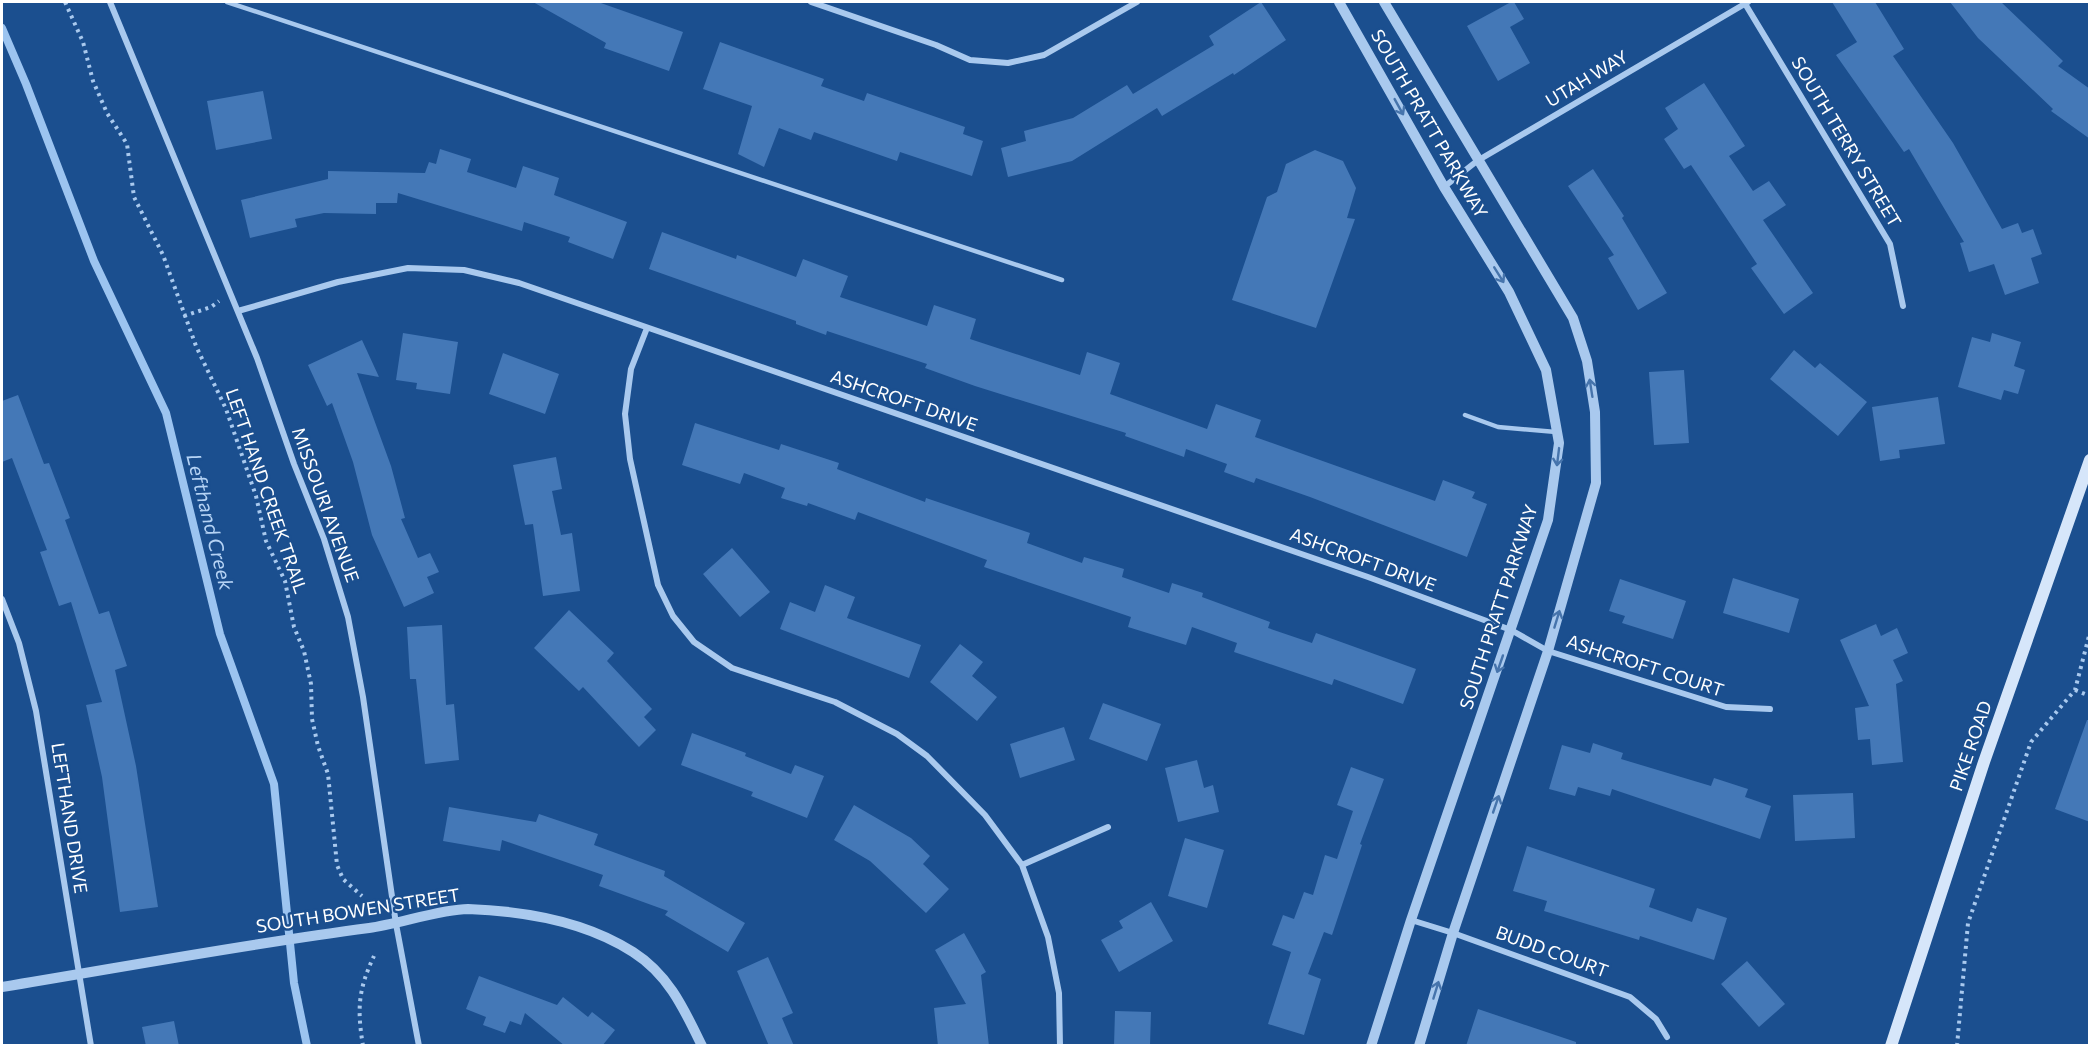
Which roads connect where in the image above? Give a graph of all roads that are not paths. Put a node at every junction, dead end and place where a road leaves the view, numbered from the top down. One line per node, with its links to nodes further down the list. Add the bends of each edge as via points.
1 (110, 2): 12 (street, MISSOURI AVENUE)
2 (227, 2): 10 (lane)
3 (812, 2): 4 (street, via 970,60 1008,63 1044,56)
4 (1137, 2)
5 (1339, 2): 9 (street, SOUTH PRATT PARKWAY, one-way to 9)
6 (1384, 2): 8 (street, SOUTH PRATT PARKWAY)
7 (1745, 2): 8 (street, UTAH WAY); 11 (street, SOUTH TERRY STREET, via 1890,244)
8 (1477, 161): 9 (street, UTAH WAY); 19 (street, SOUTH PRATT PARKWAY, one-way to 8, via 1596,483 1595,412 1587,361 1573,318)
9 (1444, 187): 15 (street, SOUTH PRATT PARKWAY, one-way to 15, via 1509,292 1546,370)
10 (1062, 280)
11 (1903, 306)
12 (238, 311): 13 (street, ASHCROFT DRIVE, via 338,282 408,268 464,270 519,283); 24 (street, MISSOURI AVENUE, via 324,539 348,617)
13 (646, 328): 18 (street, ASHCROFT DRIVE); 22 (street, via 631,369 625,414 630,459 658,585 673,616 694,642 732,668 835,702 897,734 927,756 985,815)
14 (1465, 415): 15 (lane, via 1498,427)
15 (1557, 432): 18 (street, SOUTH PRATT PARKWAY, one-way to 18, via 1559,443 1548,520)
16 (2090, 460): 35 (main road, PIKE ROAD, via 1984,762)
17 (2, 599): 26 (street, LEFTHAND DRIVE, via 19,643 36,711)
18 (1512, 630): 19 (street, ASHCROFT DRIVE); 23 (street, SOUTH PRATT PARKWAY, one-way to 23)
19 (1548, 651): 20 (street, ASHCROFT COURT, via 1726,707); 25 (street, SOUTH PRATT PARKWAY, one-way to 19)
20 (1770, 709)
21 (1108, 827): 22 (street)
22 (1022, 865): 32 (street, via 1048,937 1059,993)
23 (1411, 920): 25 (street, BUDD COURT); 33 (street, SOUTH PRATT PARKWAY)
24 (396, 924): 26 (street, SOUTH BOWEN STREET, via 302,935); 30 (street, MISSOURI AVENUE); 31 (street, SOUTH BOWEN STREET, via 465,909 525,914 590,930 634,952 662,976 678,995)
25 (1453, 933): 28 (street, BUDD COURT, via 1630,997 1656,1020); 34 (street, SOUTH PRATT PARKWAY, one-way to 25)
26 (79, 974): 27 (street, SOUTH BOWEN STREET); 29 (street, LEFTHAND DRIVE)
27 (2, 987)
28 (1667, 1037)
29 (92, 1046)
30 (419, 1046)
31 (702, 1046)
32 (1060, 1046)
33 (1371, 1046)
34 (1419, 1046)
35 (1891, 1046)

